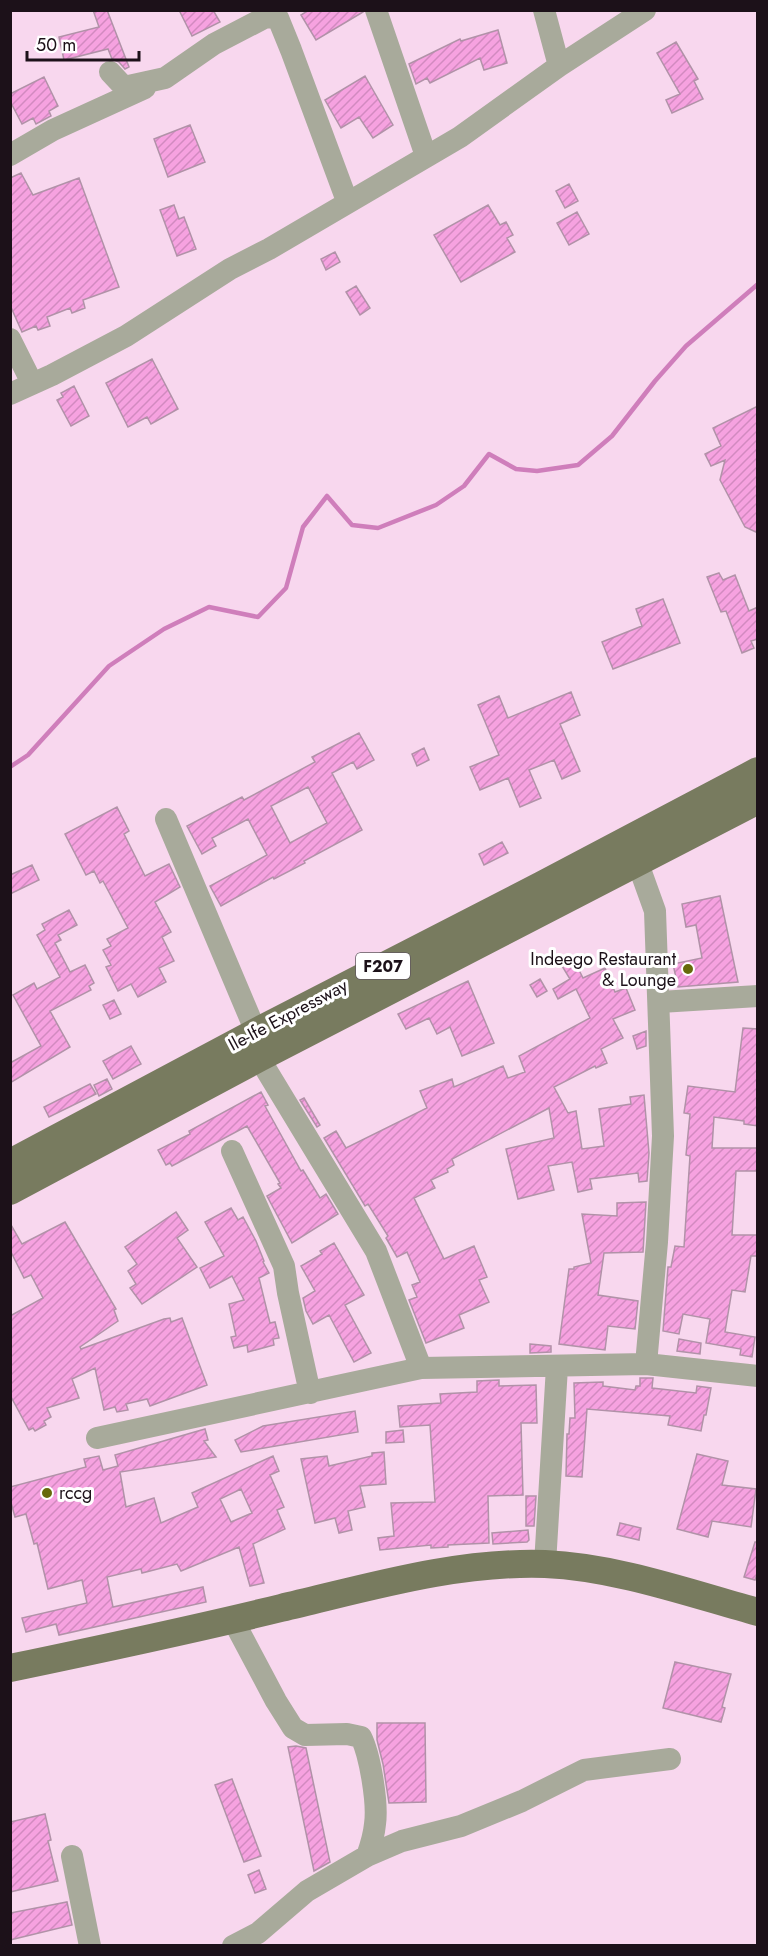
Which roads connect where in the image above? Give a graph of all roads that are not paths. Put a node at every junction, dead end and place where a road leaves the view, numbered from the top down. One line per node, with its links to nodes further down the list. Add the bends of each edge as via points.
1 (376, 10): 9 (street)
2 (544, 10): 5 (street)
3 (645, 10): 5 (street)
4 (276, 14): 7 (street, via 214,44); 10 (street)
5 (559, 66): 9 (street, via 460,137)
6 (110, 72): 7 (street, via 124,87)
7 (165, 78): 8 (street, via 53,130)
8 (10, 155)
9 (426, 156): 10 (street)
10 (347, 201): 12 (street, via 126,336)
11 (10, 339): 12 (street)
12 (32, 383): 13 (street)
13 (10, 394)
14 (758, 771): 18 (main road, Ile-Ife Expressway / F207, via 552,880)
15 (758, 800): 17 (main road, Ile-Ife Expressway / F207)
16 (166, 819): 21 (street)
17 (637, 861): 18 (main road, Ile-Ife Expressway / F207); 20 (street, via 655,911)
18 (506, 916): 21 (main road, Ile-Ife Expressway / F207)
19 (758, 996): 20 (street)
20 (660, 1002): 25 (street, via 663,1136)
21 (258, 1045): 23 (main road, Ile-Ife Expressway / F207); 24 (main road, Ile-Ife Expressway / F207); 27 (street, via 376,1251)
22 (232, 1151): 29 (street, via 284,1266)
23 (10, 1163)
24 (10, 1191)
25 (646, 1364): 26 (street); 28 (street)
26 (557, 1367): 27 (street); 31 (street)
27 (420, 1368): 29 (street)
28 (758, 1376)
29 (310, 1393): 30 (street)
30 (97, 1438)
31 (545, 1564): 32 (main road, via 583,1567); 33 (main road, via 446,1571)
32 (758, 1612)
33 (233, 1620): 34 (main road); 37 (street, via 293,1728 305,1735 361,1737 367,1749 376,1811)
34 (10, 1668)
35 (670, 1759): 37 (street, via 584,1770 461,1826 402,1841)
36 (72, 1856): 38 (street)
37 (367, 1856): 39 (street, via 307,1891 258,1933)
38 (90, 1946)
39 (233, 1946)

